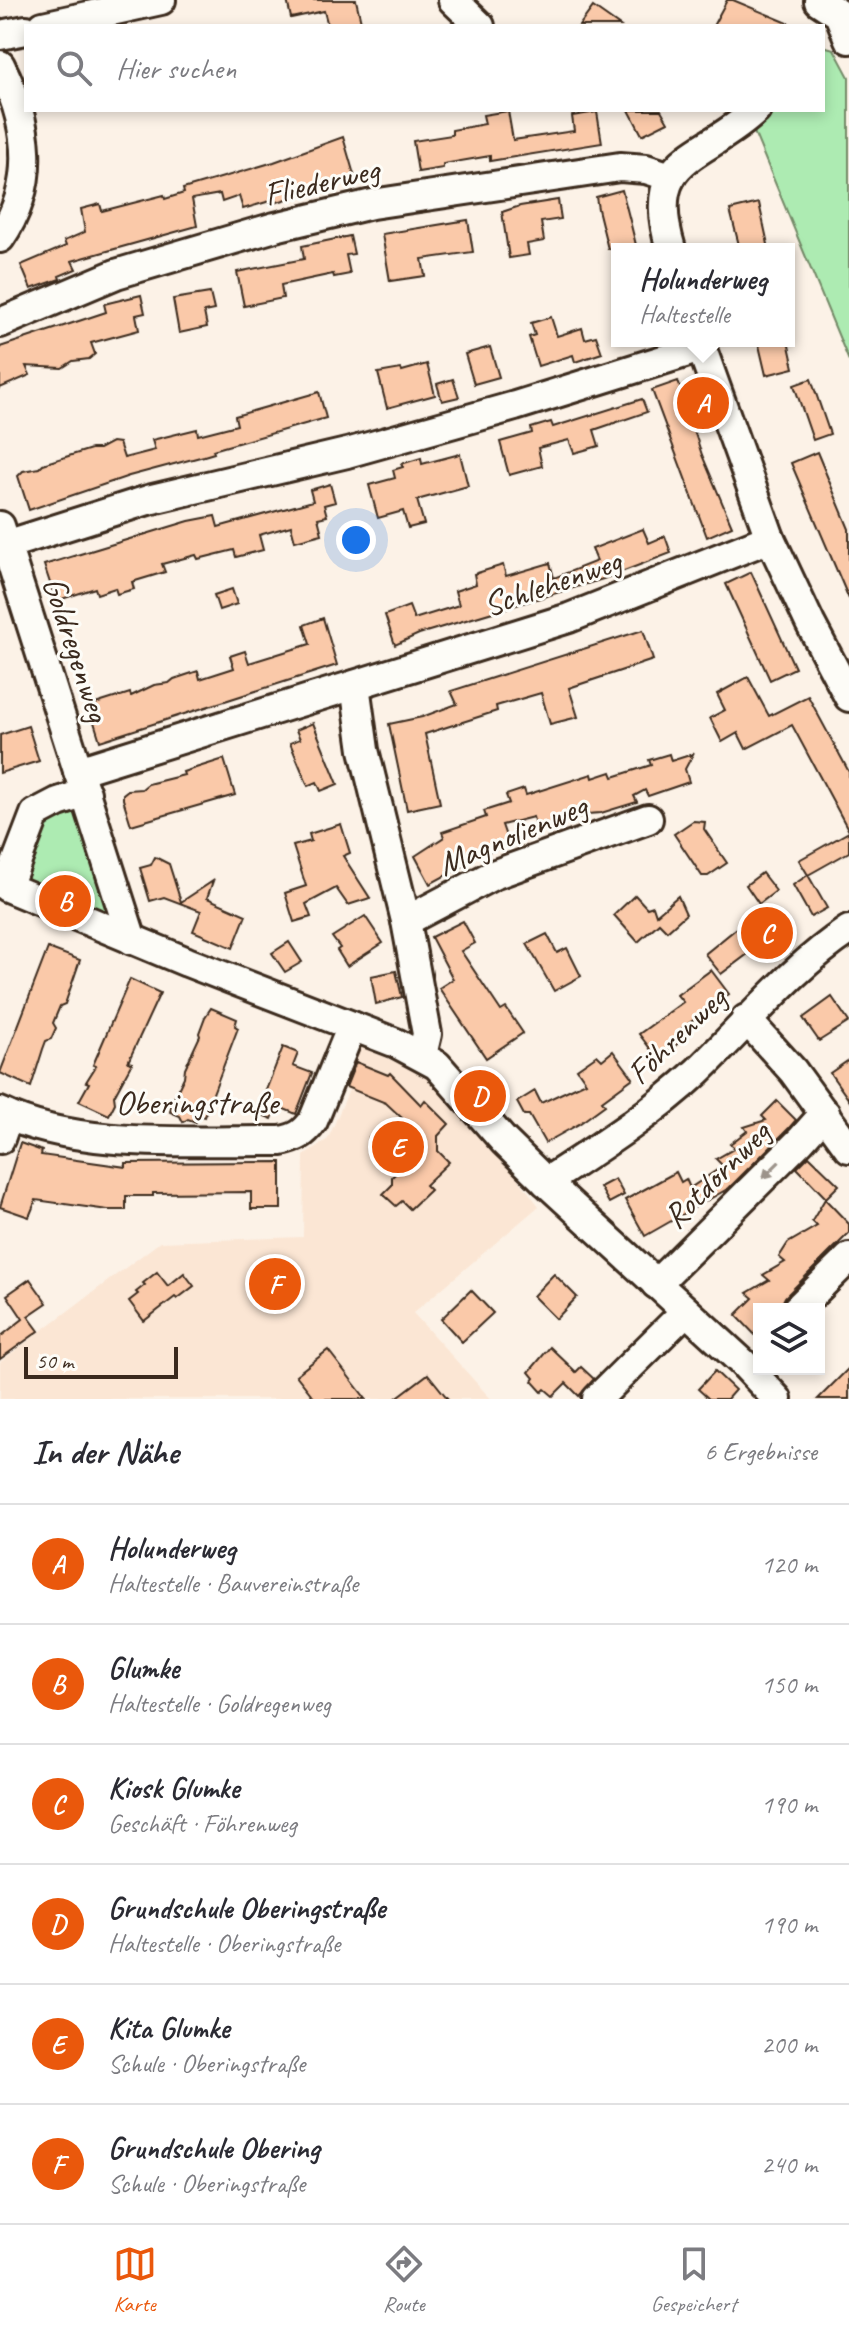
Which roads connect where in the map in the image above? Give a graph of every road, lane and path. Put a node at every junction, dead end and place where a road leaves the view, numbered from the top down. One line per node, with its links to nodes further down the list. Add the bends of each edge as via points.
1 (161, 0): 4 (street)
2 (453, 0): 5 (street)
3 (817, 9): 8 (street, via 839,14)
4 (52, 24)
5 (478, 24)
6 (24, 30): 7 (street)
7 (0, 35)
8 (849, 39)
9 (0, 65): 12 (street, via 20,109 26,141 22,193)
10 (754, 112): 11 (street, via 740,126 693,152)
11 (671, 177): 13 (street, via 662,208); 14 (street, Fliederweg, via 620,167 372,204 116,274)
12 (0, 238)
13 (669, 243)
14 (0, 323)
15 (694, 347): 17 (street, via 515,406 347,453)
16 (701, 347): 18 (street)
17 (3, 536): 21 (street, Goldregenweg)
18 (770, 538): 19 (street, Schlehenweg, via 569,618); 20 (street)
19 (355, 685): 21 (street, Schlehenweg); 24 (street, via 364,750)
20 (849, 697)
21 (82, 782): 23 (street, via 35,814); 26 (street, Goldregenweg)
22 (648, 819): 24 (street, Magnolienweg, via 493,875)
23 (3, 886): 26 (street)
24 (406, 921): 29 (street, via 427,1034)
25 (849, 930): 27 (street, Föhrenweg, via 822,948)
26 (132, 940): 28 (street)
27 (746, 1019): 30 (street); 33 (street, Föhrenweg, via 697,1072 635,1123)
28 (352, 1026): 29 (street); 31 (street, Oberingstraße, via 313,1121 293,1139 117,1139)
29 (422, 1055): 33 (street, via 445,1072)
30 (825, 1113): 32 (street); 35 (street, Rotdornweg, one-way to 35)
31 (3, 1122)
32 (849, 1148)
33 (546, 1182): 35 (street)
34 (849, 1258): 36 (street)
35 (656, 1284): 37 (street)
36 (803, 1303)
37 (686, 1311): 38 (street); 39 (street)
38 (751, 1355): 40 (street)
39 (597, 1399)
40 (777, 1399)

